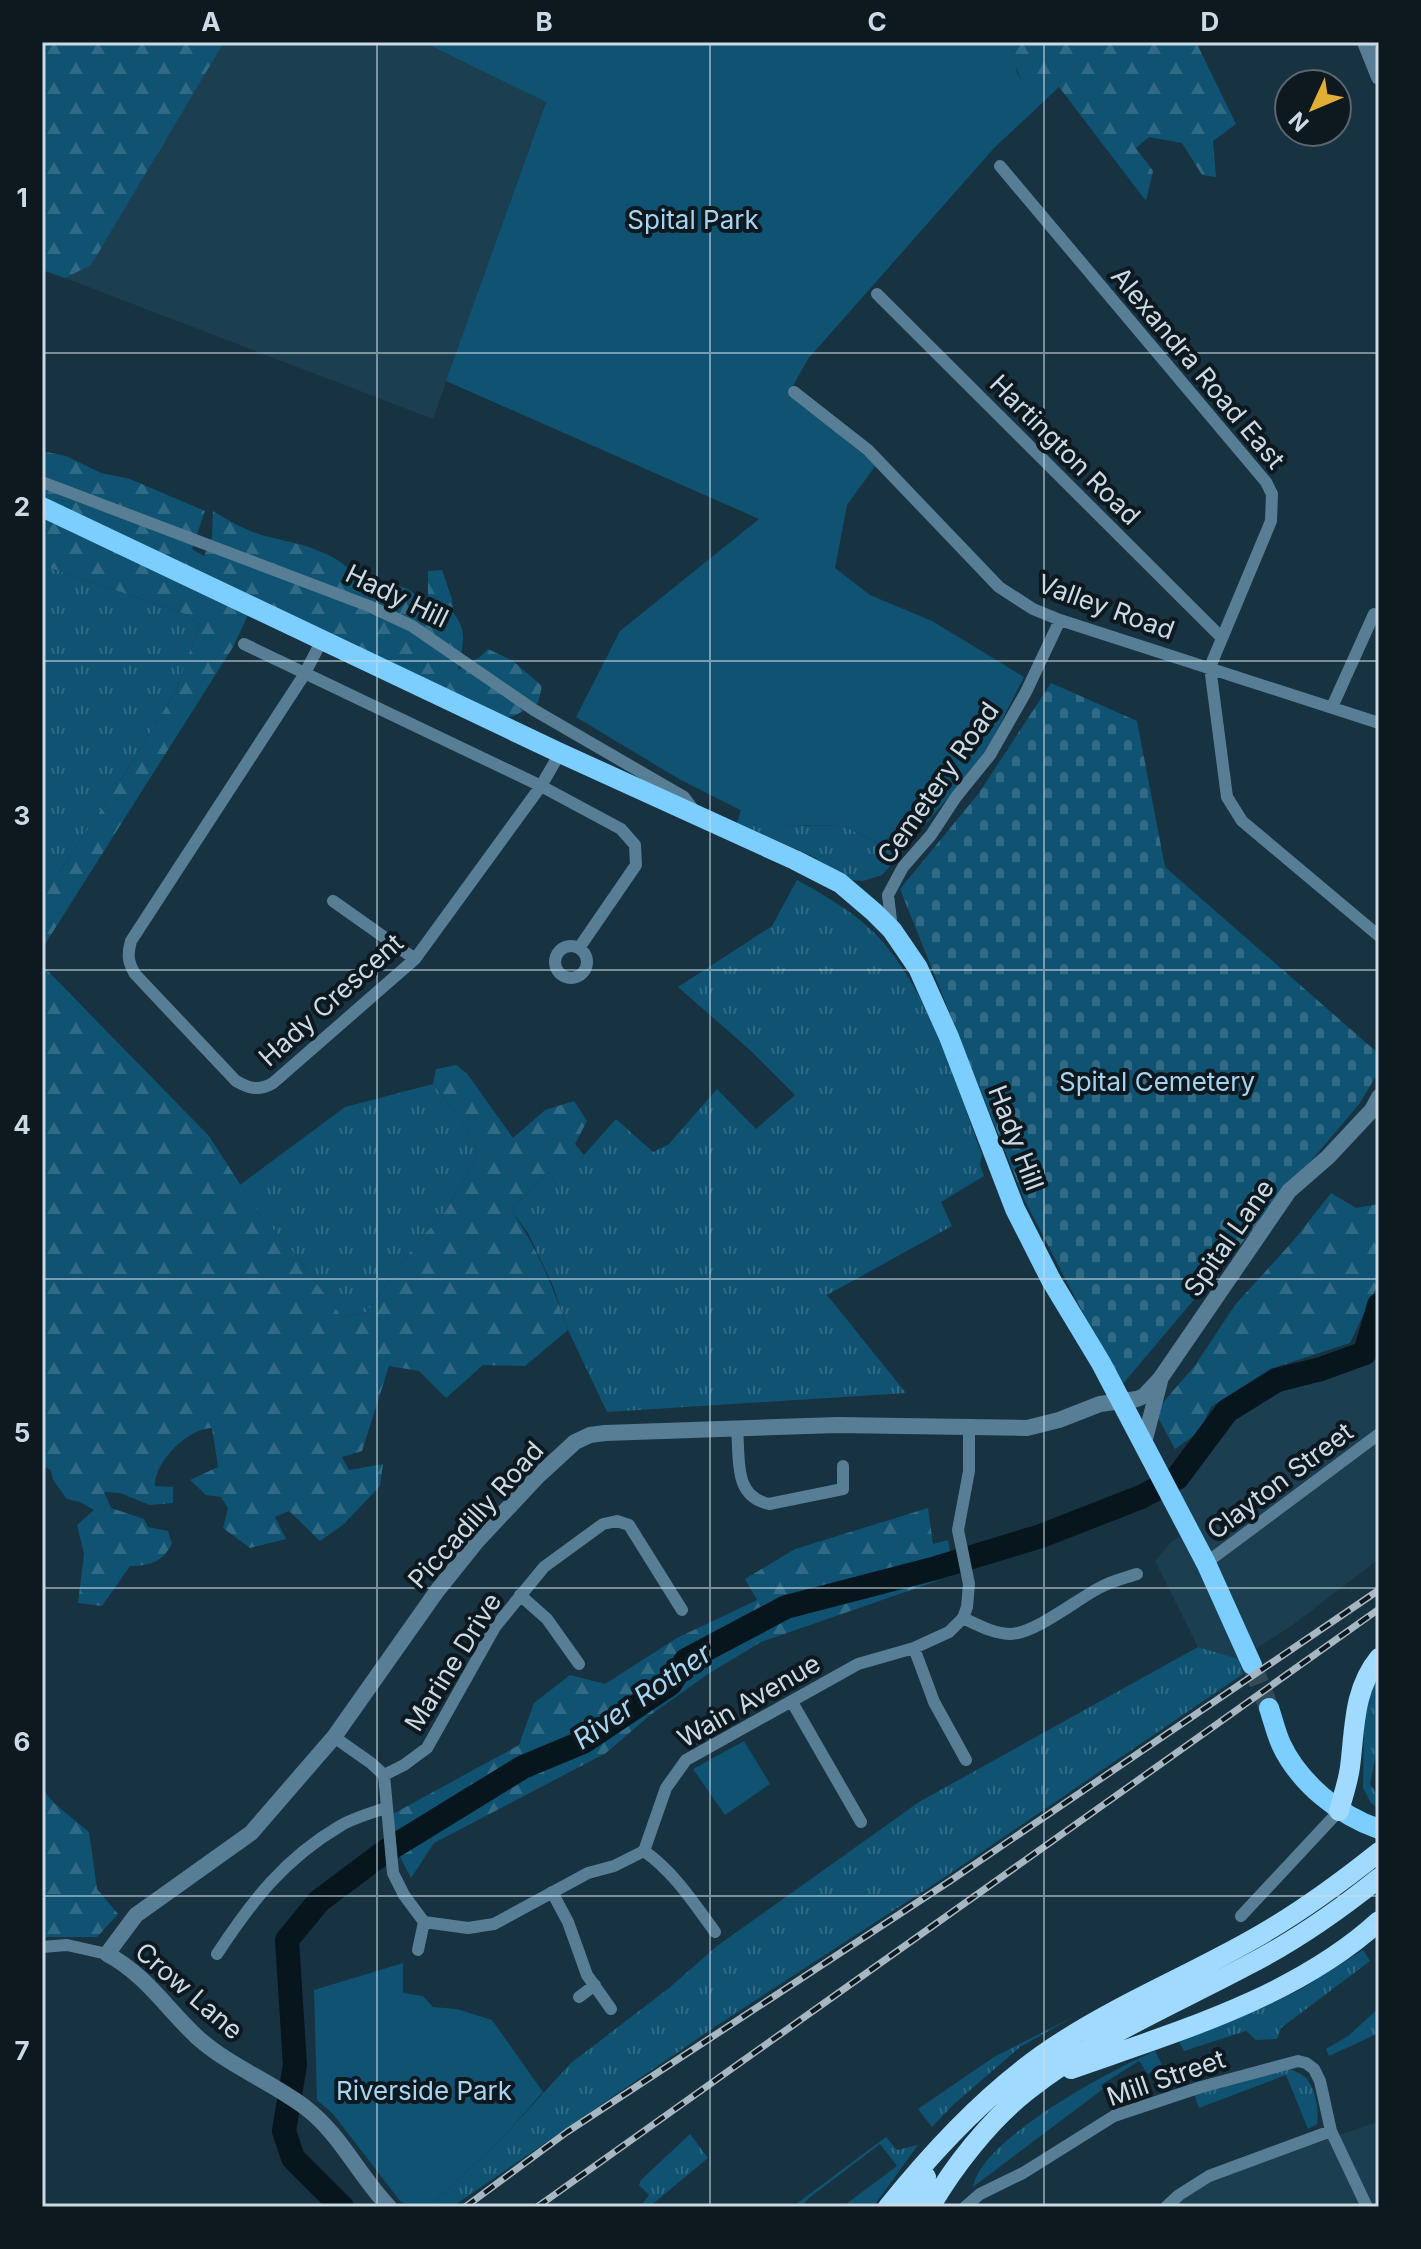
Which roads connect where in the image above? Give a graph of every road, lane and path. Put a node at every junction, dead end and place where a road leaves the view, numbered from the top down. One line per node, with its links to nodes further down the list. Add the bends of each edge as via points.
1 (1365, 42): 2 (street)
2 (1379, 77)
3 (1000, 166): 10 (street, Alexandra Road East, via 1272,494 1271,521)
4 (877, 294): 10 (street, Hartington Road)
5 (794, 392): 9 (street, Valley Road, via 868,450 999,587)
6 (42, 482): 19 (street, Hady Hill, via 412,626 534,710 684,797)
7 (42, 507): 11 (main road, Hady Hill)
8 (1374, 614): 15 (street)
9 (1060, 620): 13 (street, Valley Road); 21 (street, Cemetery Road, via 990,755 903,867 888,895)
10 (1221, 637): 13 (street, Alexandra Road East)
11 (322, 640): 14 (street, Hady Crescent); 17 (main road, Hady Hill)
12 (244, 644): 14 (street)
13 (1210, 667): 15 (street, Valley Road); 22 (street, via 1227,797 1242,821)
14 (304, 675): 18 (street); 24 (street, Hady Crescent, via 131,941 129,965 236,1081 263,1089)
15 (1332, 707): 16 (street, Valley Road)
16 (1379, 723)
17 (560, 753): 18 (street, Hady Crescent); 19 (main road, Hady Hill)
18 (541, 786): 23 (street, via 621,829 635,845 636,865); 24 (street, Hady Crescent)
19 (697, 816): 21 (main road, Hady Hill, via 840,883)
20 (333, 901): 24 (street)
21 (892, 930): 27 (main road, Hady Hill, via 918,968 949,1037 1015,1209)
22 (1379, 936)
23 (579, 948)
24 (415, 959)
25 (1379, 1097): 26 (street, Spital Lane, via 1328,1157 1289,1191)
26 (1160, 1379): 27 (street, Spital Lane, via 1144,1396); 31 (street, Spital Lane)
27 (1122, 1402): 28 (street, Piccadilly Road, via 1027,1428); 31 (main road, Hady Hill)
28 (969, 1427): 29 (street, Piccadilly Road); 37 (street, via 969,1471 958,1539 969,1584)
29 (737, 1429): 32 (street, via 743,1487 758,1501 769,1504 843,1489); 44 (street, Piccadilly Road, via 605,1433 575,1442 477,1541)
30 (1379, 1434): 33 (street, Clayton Street)
31 (1144, 1443): 33 (main road, Hady Hill)
32 (843, 1466)
33 (1206, 1563): 41 (main road, Hady Hill)
34 (1137, 1574): 37 (street, via 1102,1586 1019,1632 992,1631)
35 (520, 1595): 36 (street, Marine Drive, via 544,1567 603,1524 617,1521 629,1525 641,1540); 40 (street, via 547,1619); 46 (street, Marine Drive, via 495,1627 427,1748)
36 (682, 1610)
37 (963, 1618): 38 (street, Wain Avenue, via 949,1632)
38 (914, 1648): 42 (street, Wain Avenue, via 858,1664); 45 (street, via 934,1702)
39 (1379, 1658): 48 (highway, via 1360,1689)
40 (579, 1664)
41 (1252, 1665)
42 (792, 1702): 49 (street); 51 (street, Wain Avenue, via 679,1767)
43 (1269, 1708): 48 (main road, via 1281,1745 1295,1766)
44 (334, 1737): 46 (street); 62 (street, Piccadilly Road, via 251,1833 136,1915)
45 (966, 1760)
46 (384, 1775): 47 (street)
47 (386, 1808): 58 (street, via 393,1873); 63 (street, via 342,1824 289,1861)
48 (1339, 1811): 50 (main road, via 1362,1824); 52 (street)
49 (861, 1822)
50 (1377, 1842): 68 (highway, via 1345,1879 1295,1914 1064,2040)
51 (644, 1851): 55 (street); 59 (street, via 677,1880)
52 (1281, 1873): 54 (street); 56 (street)
53 (1379, 1878): 67 (highway, via 1302,1934 1105,2038)
54 (1291, 1883)
55 (552, 1892): 58 (street, via 494,1924 468,1928); 64 (street)
56 (1241, 1916)
57 (1379, 1921): 67 (highway, via 1354,1944 1283,1988)
58 (424, 1922): 61 (street)
59 (715, 1932)
60 (42, 1947): 62 (street, Crow Lane, via 67,1945)
61 (418, 1950)
62 (107, 1954): 70 (street, Crow Lane, via 143,1978 199,2039 328,2127)
63 (217, 1954)
64 (595, 1985): 65 (street); 66 (street)
65 (579, 1997)
66 (611, 2009)
67 (1044, 2079): 73 (highway, via 999,2119)
68 (975, 2114): 71 (highway, via 942,2141); 72 (highway)
69 (1331, 2131): 74 (street, Mill Street, via 1320,2081 1314,2069 1298,2061 1125,2111); 75 (street, via 1209,2176); 76 (street)
70 (389, 2207)
71 (888, 2207)
72 (907, 2207)
73 (930, 2207)
74 (965, 2207)
75 (1166, 2207)
76 (1367, 2207)

